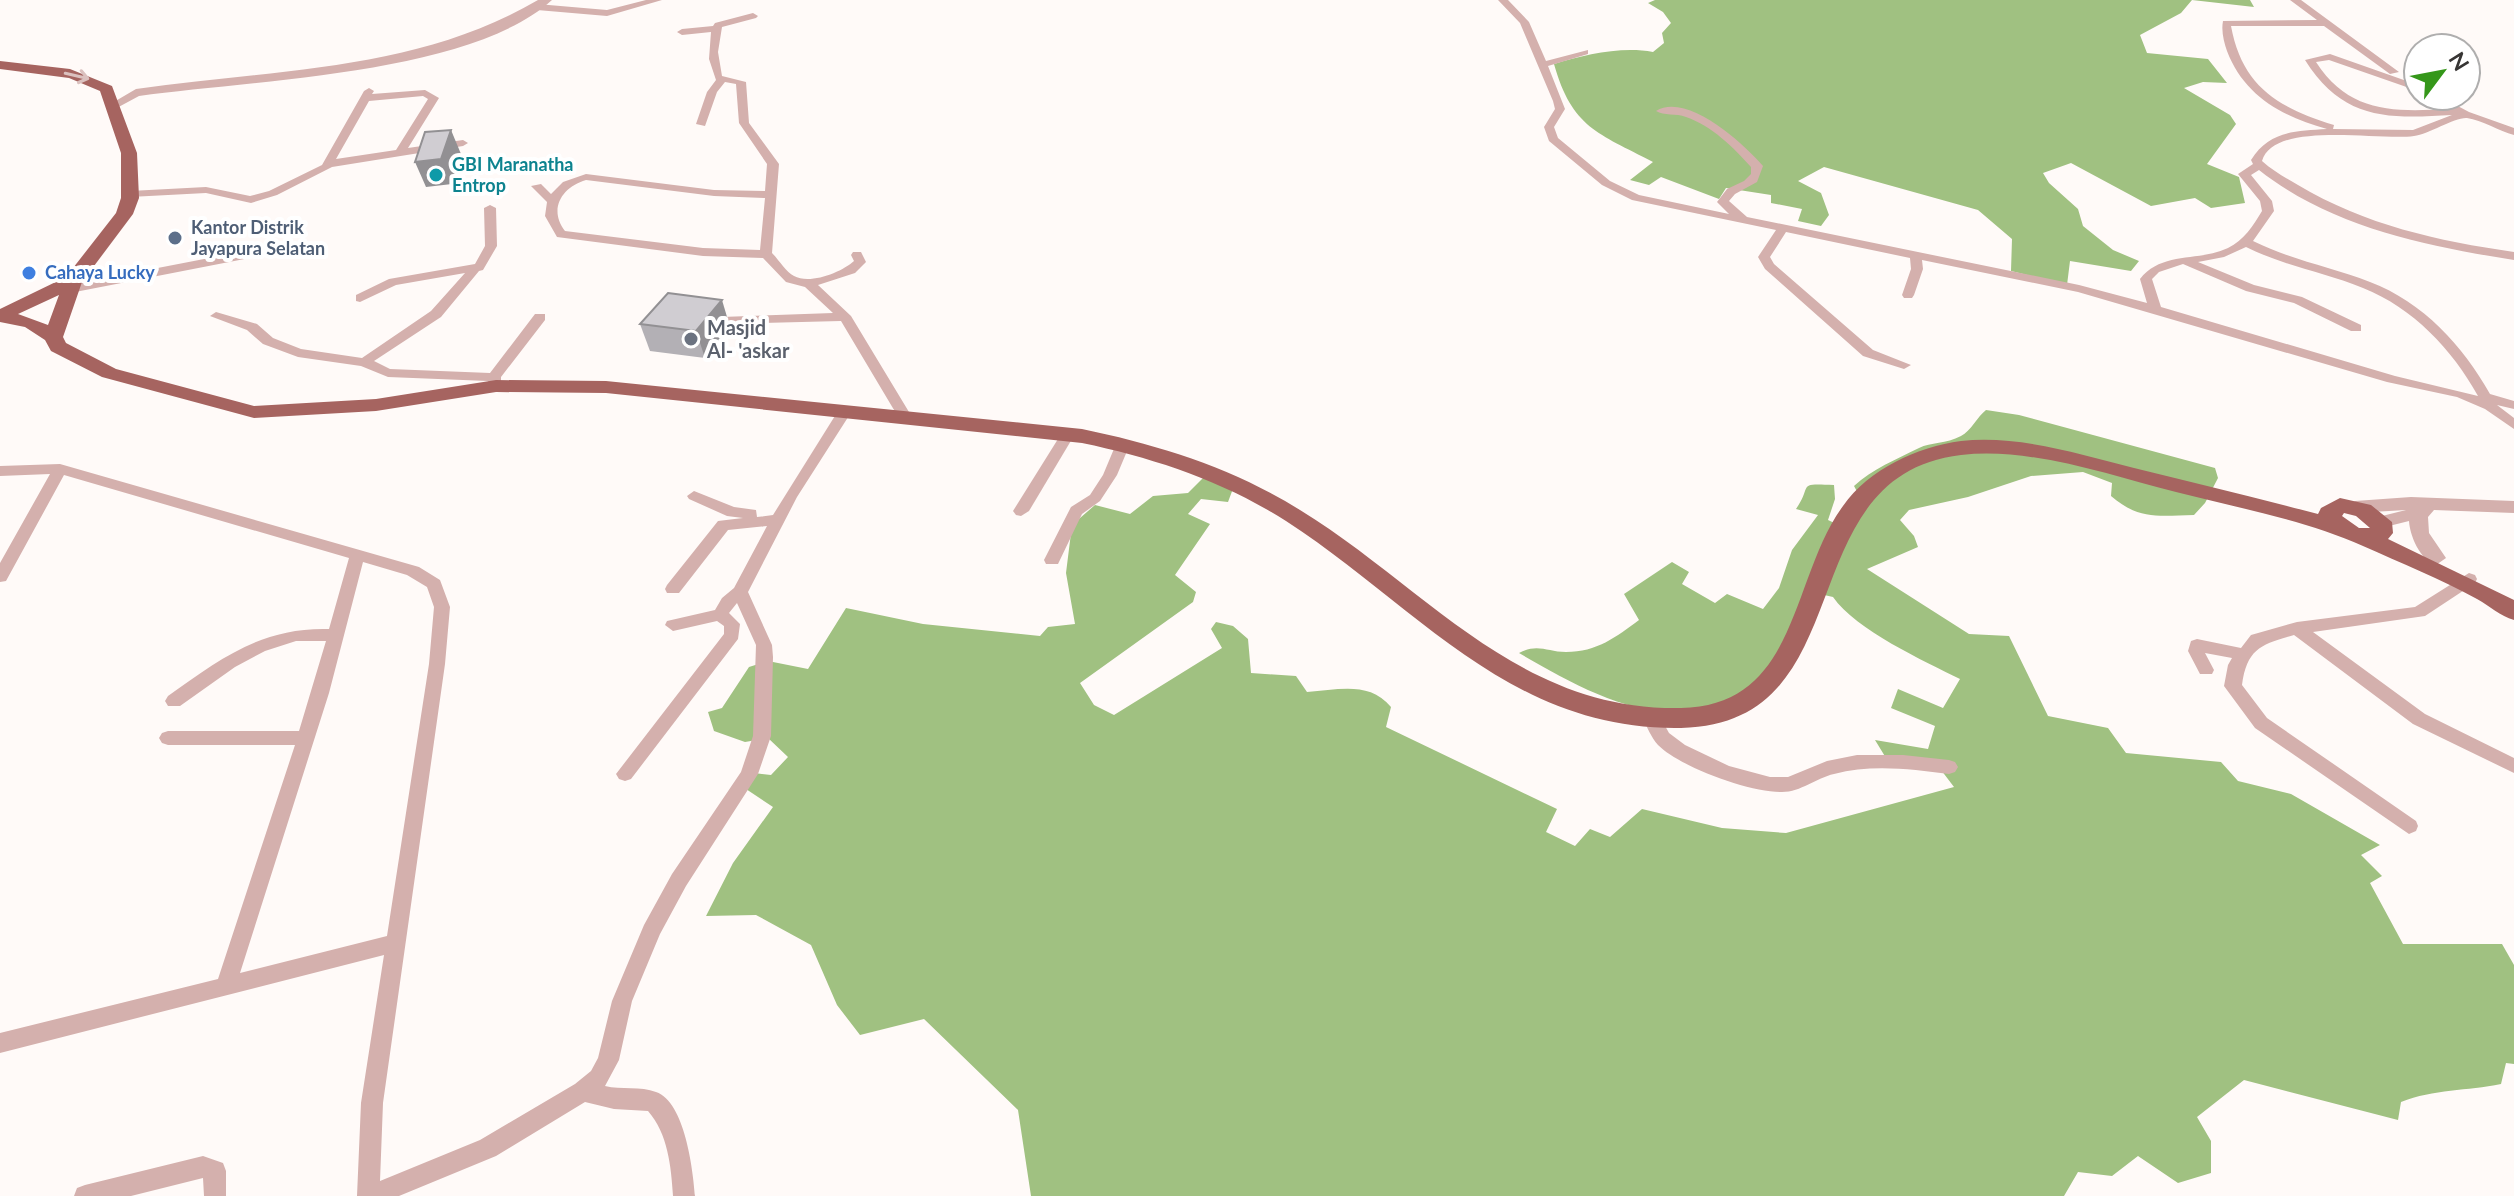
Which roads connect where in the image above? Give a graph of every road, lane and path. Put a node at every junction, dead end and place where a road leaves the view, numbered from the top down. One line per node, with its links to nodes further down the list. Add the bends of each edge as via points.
1 (657, 0): 4 (street, via 607,13)
2 (1503, 0): 11 (street, via 1524,22)
3 (2295, 0): 6 (street)
4 (537, 2): 13 (street, via 476,29 375,54); 14 (street, via 499,27 442,47 307,72 150,90 124,96)
5 (753, 16): 7 (street, via 725,21)
6 (2325, 23): 16 (street, via 2418,88 2345,61 2310,60 2325,83 2350,101 2382,114); 19 (street, via 2226,23 2233,62 2251,87 2284,109 2304,120)
7 (716, 29): 8 (street); 12 (street, via 714,64)
8 (682, 32)
9 (1585, 52): 11 (street)
10 (0, 65): 13 (highway, one-way to 13, via 70,73)
11 (1541, 65): 29 (street, via 1560,109 1549,132 1563,150 1623,194)
12 (722, 79): 17 (street); 26 (street, via 741,82 744,123 773,164)
13 (107, 89): 14 (highway)
14 (113, 106): 25 (highway, via 129,153)
15 (1661, 111): 29 (street, via 1691,115 1757,166 1751,183 1731,190 1723,202)
16 (2463, 113): 18 (street); 19 (street, via 2412,133)
17 (701, 124)
18 (2514, 132)
19 (2360, 134): 23 (street, via 2279,138 2257,154)
20 (463, 143): 21 (street)
21 (400, 153): 22 (street); 22 (street, via 434,98 425,93 367,94)
22 (327, 164): 25 (street, via 256,200 206,190)
23 (2259, 165): 31 (street, via 2244,174 2268,211); 35 (street, via 2327,208 2378,228)
24 (537, 186): 27 (street)
25 (130, 194): 40 (highway, via 124,214)
26 (768, 195): 27 (street, via 674,189 592,176 570,180); 33 (street)
27 (552, 201): 33 (street, via 561,234 703,252)
28 (490, 208): 38 (street, via 491,246)
29 (1745, 222): 30 (street)
30 (1782, 230): 36 (street); 52 (street, via 1764,257 1769,266 1872,355)
31 (2248, 243): 37 (street, via 2234,251); 54 (street, via 2404,303 2462,360)
32 (266, 251): 40 (street)
33 (766, 254): 39 (street, via 790,279)
34 (857, 255): 39 (street, via 860,262 851,270)
35 (2514, 256)
36 (1916, 257): 41 (street); 43 (street)
37 (2184, 260): 43 (street, via 2149,273); 49 (street, via 2250,288 2298,300)
38 (473, 271): 42 (street, via 416,276 382,285); 51 (street, via 436,314)
39 (809, 284): 47 (street)
40 (72, 285): 44 (highway); 50 (highway)
41 (1908, 295)
42 (360, 298)
43 (2155, 309): 54 (street)
44 (0, 316): 50 (highway, via 31,323)
45 (216, 316): 51 (street, via 252,327 268,341 298,353)
46 (540, 317): 53 (street)
47 (843, 317): 48 (street); 57 (street)
48 (721, 321)
49 (2356, 328)
50 (53, 337): 53 (highway, via 58,347 109,373 254,412 376,405)
51 (364, 362): 53 (street, via 388,373)
52 (1904, 365)
53 (495, 382): 56 (highway, via 606,387)
54 (2488, 402): 55 (street); 58 (street)
55 (2514, 405)
56 (845, 411): 57 (highway); 68 (street)
57 (905, 417): 59 (highway)
58 (2514, 425)
59 (1068, 434): 60 (highway); 66 (street)
60 (1123, 444): 72 (street, via 1099,493 1076,511); 85 (highway, via 1207,468 1273,503 1468,649 1549,696 1593,711)
61 (60, 469): 62 (street); 70 (street); 73 (street)
62 (0, 471)
63 (694, 496): 68 (street, via 732,512)
64 (2514, 507): 65 (street)
65 (2427, 509): 67 (street, via 2411,503); 69 (street); 71 (street, via 2419,534)
66 (1021, 511)
67 (2345, 513): 69 (highway); 85 (highway, via 2234,498 1995,447 1938,452 1907,462 1865,489 1841,521 1795,652 1767,689 1716,714)
68 (779, 518): 75 (street, via 723,525); 76 (street)
69 (2376, 528): 71 (highway); 74 (highway)
70 (357, 555): 81 (street); 92 (street, via 413,571 434,584 442,607)
71 (2436, 558): 74 (highway)
72 (1052, 560)
73 (0, 577)
74 (2472, 585): 77 (highway); 80 (street, via 2419,612)
75 (673, 589)
76 (740, 592): 78 (street); 95 (street, via 764,645 762,736 749,774 651,931 622,1001 608,1060 599,1078)
77 (2514, 611)
78 (720, 615): 79 (street); 90 (street, via 732,624 732,635)
79 (673, 625)
80 (2297, 628): 82 (street, via 2257,639); 88 (street, via 2419,719)
81 (335, 635): 84 (street, via 290,636 244,654); 87 (street)
82 (2242, 654): 83 (street, via 2197,645); 91 (street, via 2233,686 2261,723)
83 (2206, 670)
84 (174, 701)
85 (1652, 718): 89 (street, via 1666,742 1762,783 1785,786 1850,764)
86 (168, 738): 87 (street)
87 (305, 738): 93 (street)
88 (2514, 766)
89 (1949, 767)
90 (625, 774)
91 (2409, 826)
92 (396, 943): 93 (street); 98 (street, via 372,1103)
93 (226, 986): 94 (street)
94 (0, 1043)
95 (583, 1091): 98 (street, via 488,1148); 99 (street, via 653,1101 661,1108 672,1127)
96 (85, 1196): 97 (street, via 203,1167 215,1171)
97 (215, 1196)
98 (370, 1196)
99 (684, 1196)

